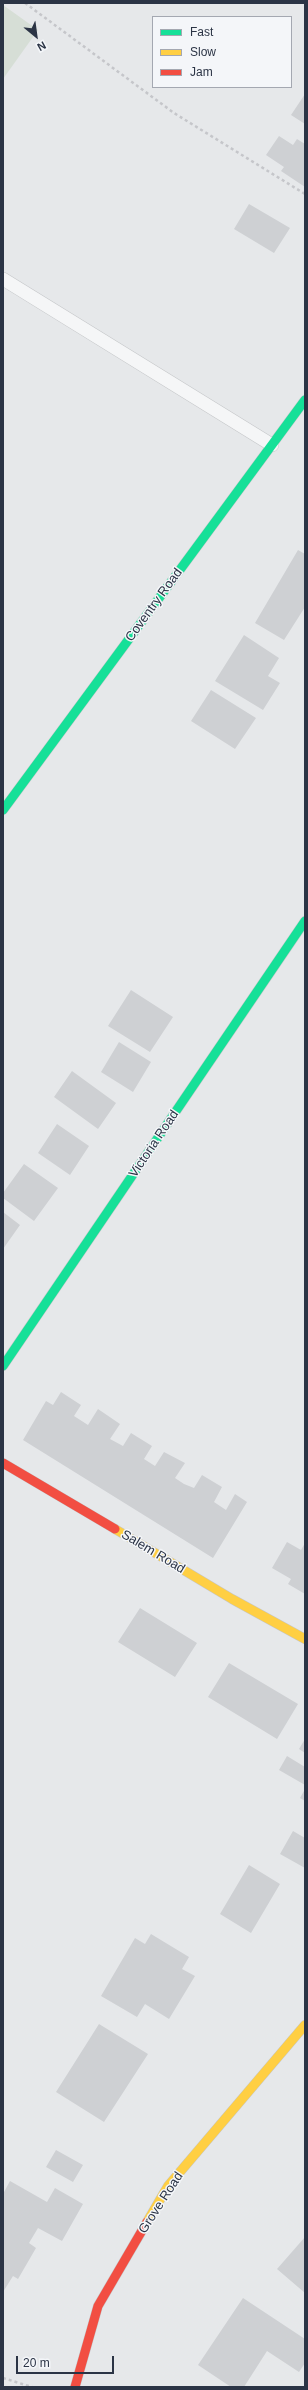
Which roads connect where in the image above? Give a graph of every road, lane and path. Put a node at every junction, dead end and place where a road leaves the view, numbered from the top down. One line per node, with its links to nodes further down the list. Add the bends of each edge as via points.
1 (25, 3): 2 (path, via 174,113)
2 (305, 194)
3 (3, 279): 5 (lane)
4 (305, 400): 5 (street, Coventry Road)
5 (272, 445): 6 (street, Coventry Road)
6 (3, 810)
7 (305, 922): 8 (street, Victoria Road)
8 (3, 1366)
9 (3, 1463): 10 (street, Salem Road, via 232,1599)
10 (305, 1639)
11 (305, 2025): 14 (street, Grove Road, via 168,2186 98,2306)
12 (3, 2378): 13 (path)
13 (32, 2387)
14 (75, 2387)

